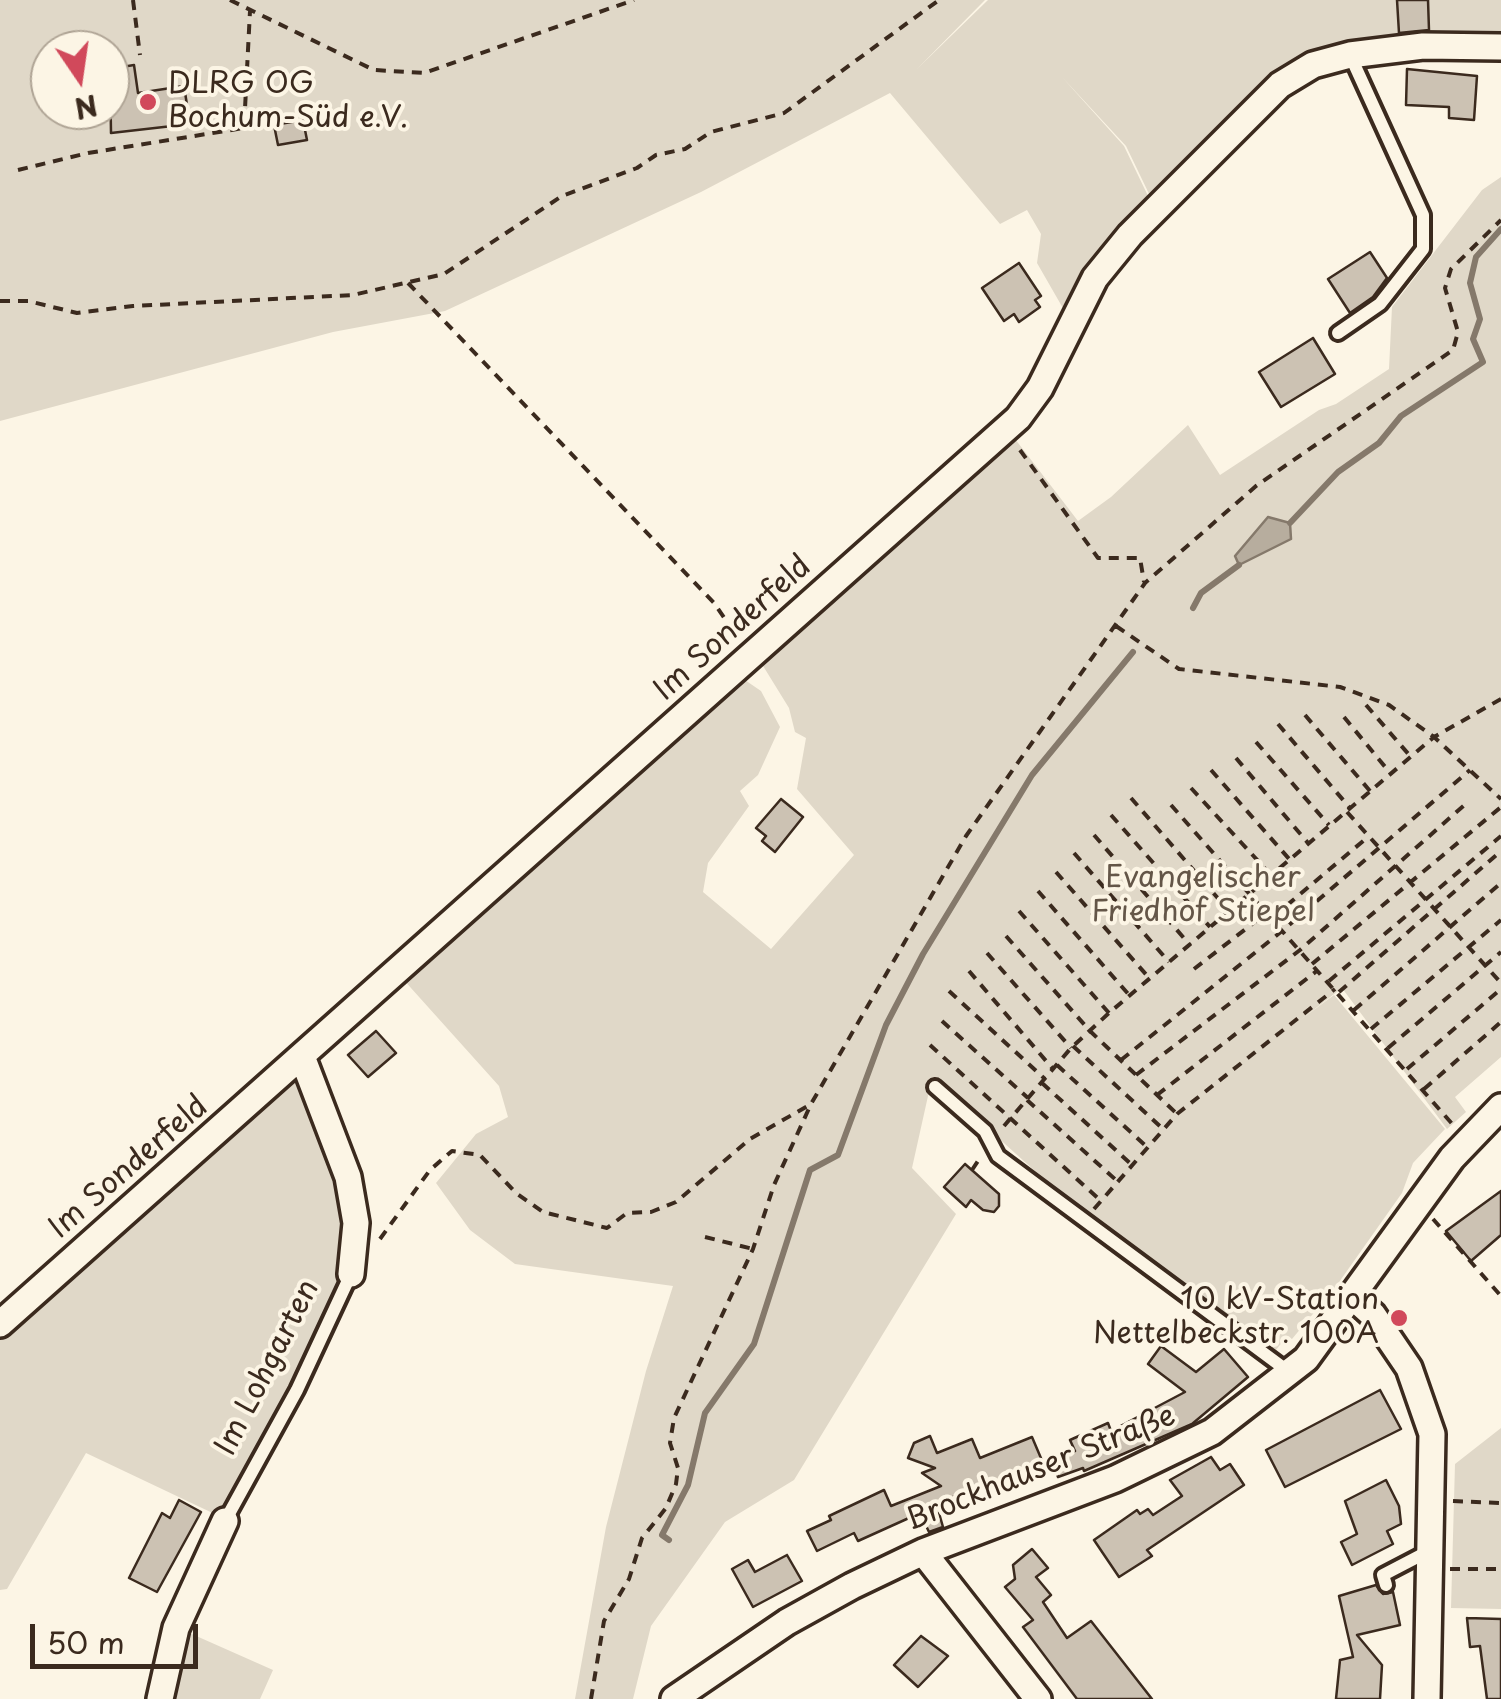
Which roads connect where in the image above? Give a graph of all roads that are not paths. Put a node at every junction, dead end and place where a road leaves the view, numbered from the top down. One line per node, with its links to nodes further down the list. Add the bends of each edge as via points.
1 (1501, 47): 2 (street, Im Sonderfeld)
2 (1350, 54): 3 (lane, via 1423,215 1423,249 1380,304); 4 (street, Im Sonderfeld, via 1280,85 1130,235 1095,278 1040,388 1005,430)
3 (1338, 333)
4 (303, 1058): 7 (street, Im Lohgarten, via 348,1177 356,1224); 9 (street, Im Sonderfeld)
5 (935, 1087): 10 (lane, via 986,1131 998,1156)
6 (1501, 1106): 8 (street, Brockhauser Straße, via 1466,1142)
7 (351, 1274): 11 (lane, Im Lohgarten)
8 (1354, 1298): 10 (street, Brockhauser Straße); 13 (street, via 1391,1338 1422,1398 1434,1453)
9 (0, 1324)
10 (1290, 1374): 12 (street, Brockhauser Straße, via 1212,1432 1131,1471)
11 (225, 1522): 15 (street, Im Lohgarten, via 176,1628)
12 (922, 1552): 16 (street, Brockhauser Straße, via 787,1622); 17 (street)
13 (1431, 1560): 14 (lane, via 1383,1575); 18 (street)
14 (1386, 1585)
15 (160, 1699)
16 (674, 1699)
17 (1038, 1699)
18 (1427, 1699)

